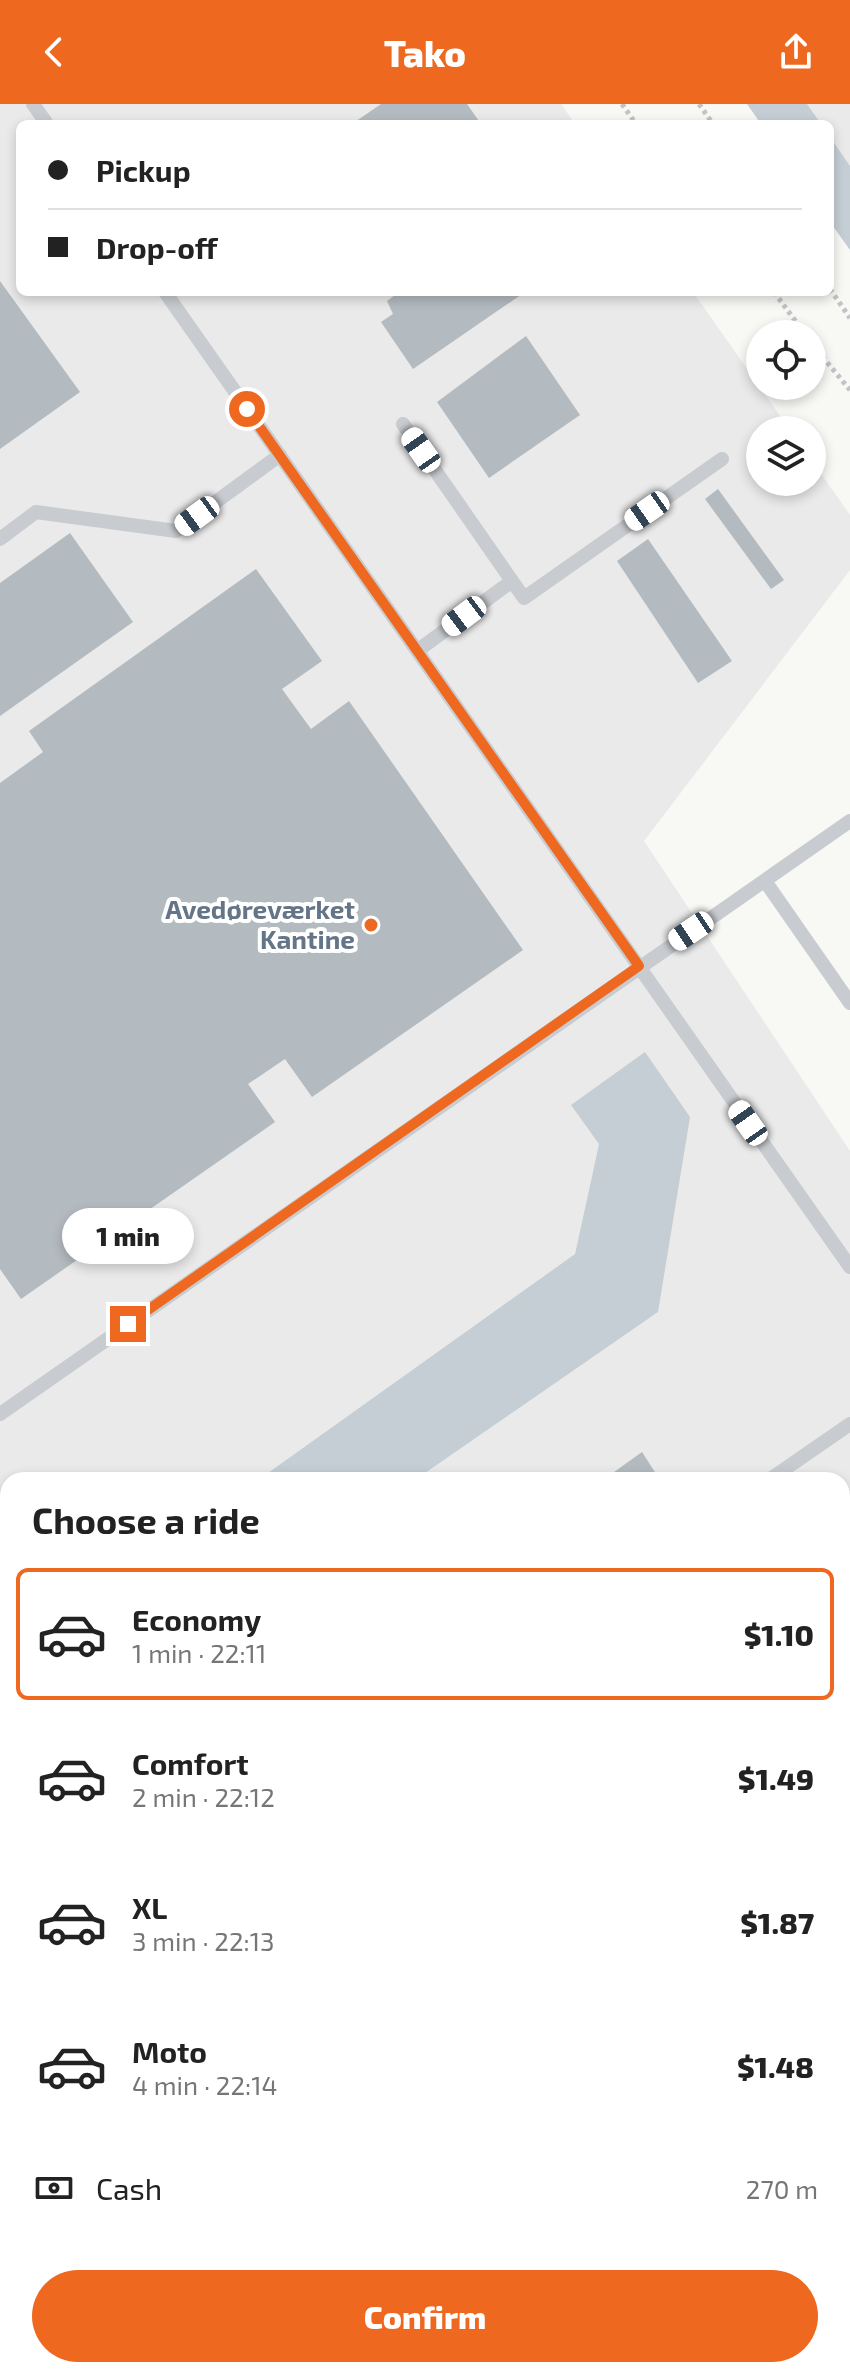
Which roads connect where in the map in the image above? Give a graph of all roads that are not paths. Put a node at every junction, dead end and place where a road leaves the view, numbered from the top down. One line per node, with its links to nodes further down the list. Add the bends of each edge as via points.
1 (168, 296): 3 (lane)
2 (403, 424): 6 (lane)
3 (280, 455): 5 (lane, via 176,531 36,512); 7 (lane)
4 (722, 459): 6 (lane, via 524,598)
5 (0, 539)
6 (512, 581): 7 (lane)
7 (417, 651): 10 (lane)
8 (850, 821): 9 (lane)
9 (765, 881): 10 (lane); 11 (lane)
10 (639, 966): 12 (lane); 13 (lane)
11 (850, 1003)
12 (850, 1267)
13 (0, 1414)
14 (850, 1424): 15 (lane)
15 (781, 1472)

